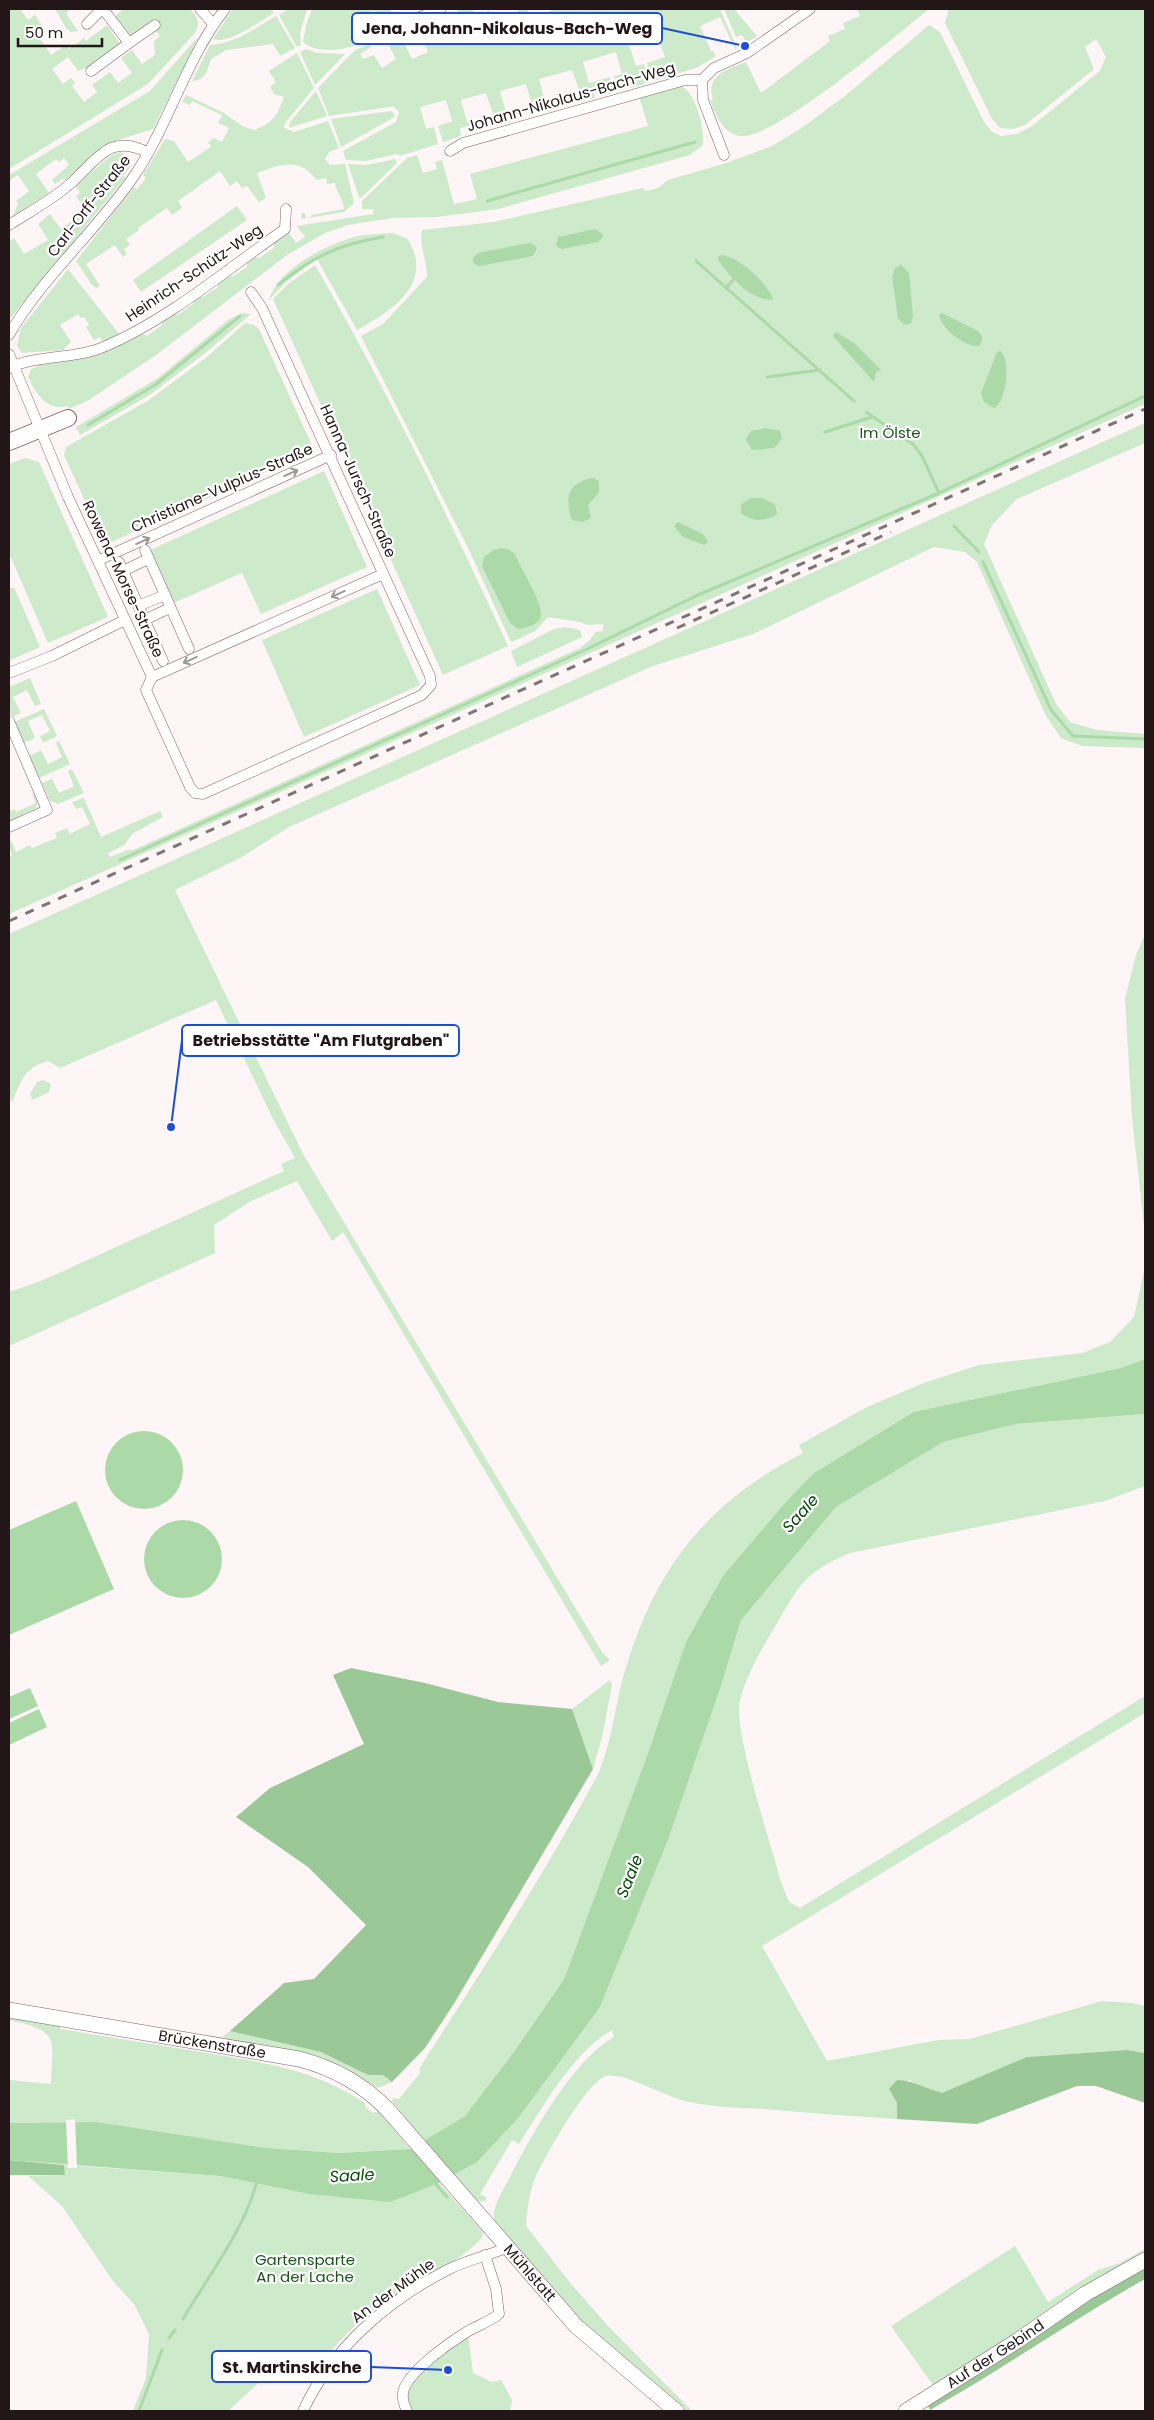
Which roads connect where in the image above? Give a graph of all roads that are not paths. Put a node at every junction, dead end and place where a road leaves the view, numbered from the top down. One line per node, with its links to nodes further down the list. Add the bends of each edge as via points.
1 (102, 9): 6 (street); 10 (street)
2 (200, 9): 7 (street)
3 (225, 9): 7 (street, Carl-Orff-Straße)
4 (442, 9): 9 (street)
5 (810, 9): 12 (street, via 747,53 714,68)
6 (88, 24)
7 (213, 24): 14 (street, Carl-Orff-Straße)
8 (155, 25): 10 (street)
9 (373, 35)
10 (130, 43): 11 (street)
11 (91, 71)
12 (702, 80): 13 (street, Johann-Nikolaus-Bach-Weg, via 685,80 585,107 463,144); 15 (street, via 701,93)
13 (450, 151)
14 (148, 153): 17 (street, via 125,145 112,148 68,186); 19 (street, Carl-Orff-Straße, via 132,179 28,306)
15 (724, 154)
16 (286, 209): 21 (street, Heinrich-Schütz-Weg, via 285,229 136,332 89,352)
17 (9, 225)
18 (251, 292): 25 (street, Hanna-Jursch-Straße, via 262,308)
19 (9, 335)
20 (9, 354): 21 (street)
21 (11, 367): 23 (street)
22 (68, 418): 23 (main road)
23 (40, 431): 24 (main road); 26 (street, Rowena-Morse-Straße)
24 (9, 442)
25 (331, 455): 26 (street, Christiane-Vulpius-Straße, one-way to 25); 27 (street, Hanna-Jursch-Straße)
26 (99, 560): 31 (street, Rowena-Morse-Straße)
27 (383, 574): 36 (street, one-way to 36); 38 (street, Hanna-Jursch-Straße, via 430,676 431,685 422,695 203,794)
28 (165, 595): 29 (street); 29 (street, via 146,554 121,567); 30 (street)
29 (135, 605): 32 (street)
30 (170, 608): 32 (street); 33 (street)
31 (125, 620): 35 (street); 36 (street, Rowena-Morse-Straße)
32 (144, 620): 34 (street)
33 (189, 650)
34 (163, 661)
35 (9, 673)
36 (152, 677): 38 (street, Rowena-Morse-Straße, via 146,690)
37 (9, 721): 39 (street, via 47,810)
38 (195, 792)
39 (9, 827)
40 (9, 2010): 41 (street, Brückenstraße, via 312,2063 363,2087)
41 (397, 2120): 42 (street, Mühlstatt)
42 (506, 2248): 43 (street, An der Mühle); 47 (street, Mühlstatt, via 576,2326)
43 (485, 2255): 45 (street, An der Mühle, via 434,2278 371,2321 330,2365); 46 (street, via 496,2289 499,2314 466,2332 408,2380 402,2391)
44 (1145, 2260): 48 (street, Auf der Gebind, via 1085,2294)
45 (303, 2411)
46 (407, 2411)
47 (676, 2411)
48 (906, 2411)

